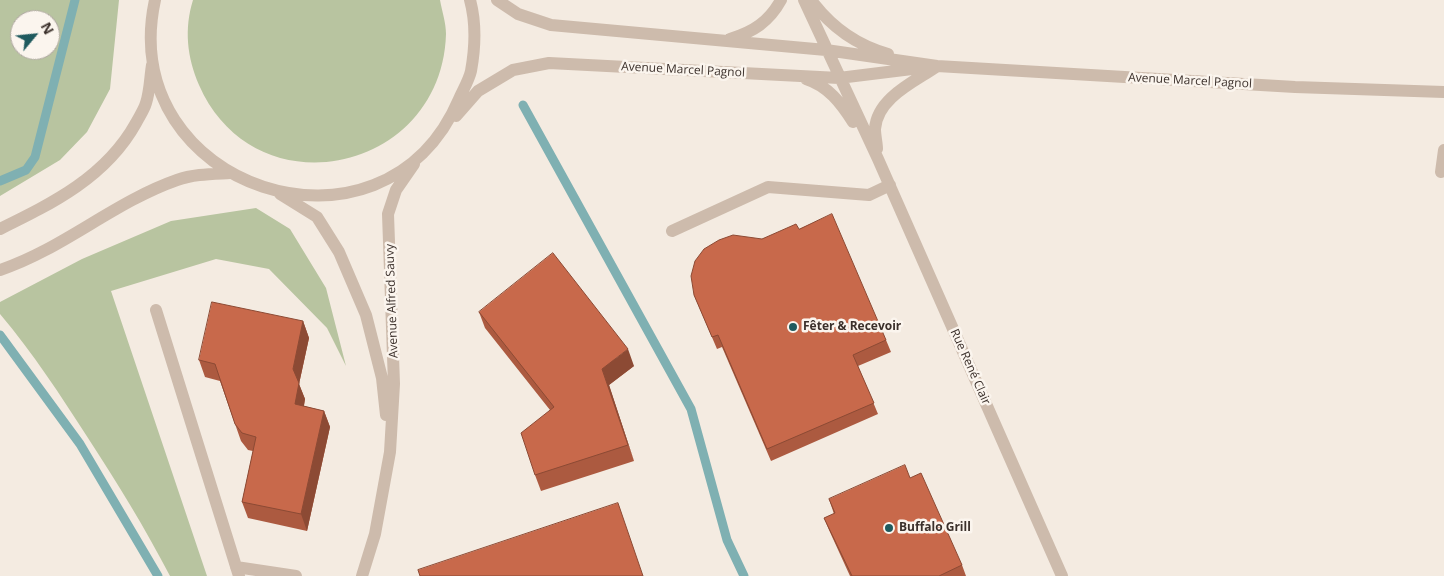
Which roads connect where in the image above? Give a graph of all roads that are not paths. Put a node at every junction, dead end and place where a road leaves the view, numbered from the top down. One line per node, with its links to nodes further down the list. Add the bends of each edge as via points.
1 (155, 0): 9 (street, via 151,20)
2 (470, 0): 14 (street, via 475,16 471,72)
3 (497, 0): 7 (street, Avenue Marcel Pagnol, via 518,14 551,25)
4 (780, 0): 7 (street, via 766,21 748,34)
5 (804, 0): 8 (street, Rue René Clair)
6 (811, 0): 10 (street, via 845,36 881,52)
7 (723, 42): 8 (street, Avenue Marcel Pagnol)
8 (826, 50): 10 (street, Avenue Marcel Pagnol); 12 (street, Rue René Clair)
9 (152, 60): 19 (street, via 162,94 179,126 202,152); 22 (street, via 146,104 126,140 106,163 56,201)
10 (937, 66): 12 (street, Avenue Marcel Pagnol); 13 (street, Avenue Marcel Pagnol, via 1295,87); 17 (street, Rue René Clair, via 899,91 883,108 875,128)
11 (792, 75): 12 (street, Avenue Marcel Pagnol); 14 (street, Avenue Marcel Pagnol, via 549,63 513,70 478,91); 17 (street, Rue René Clair, via 814,82 832,93)
12 (839, 78): 17 (street, Rue René Clair)
13 (1444, 92)
14 (449, 123): 16 (street, Avenue Marcel Pagnol)
15 (1444, 150): 18 (street)
16 (418, 158): 21 (street, via 386,179 351,192 314,196); 26 (street, Avenue Alfred Sauvy, via 396,190 388,214 394,384)
17 (878, 159): 20 (street, Rue René Clair)
18 (1442, 172)
19 (230, 173): 21 (street, via 252,185); 24 (street, via 177,180 50,248)
20 (890, 185): 23 (street, via 869,195 768,187); 30 (street, Rue René Clair)
21 (277, 192): 26 (street, Avenue Alfred Sauvy, via 317,217 339,252 366,315 382,378)
22 (0, 229)
23 (672, 231)
24 (0, 270)
25 (156, 310): 27 (street)
26 (390, 452): 29 (street, Avenue Alfred Sauvy, via 375,534)
27 (238, 571): 28 (street)
28 (296, 576)
29 (362, 576)
30 (1062, 576)

